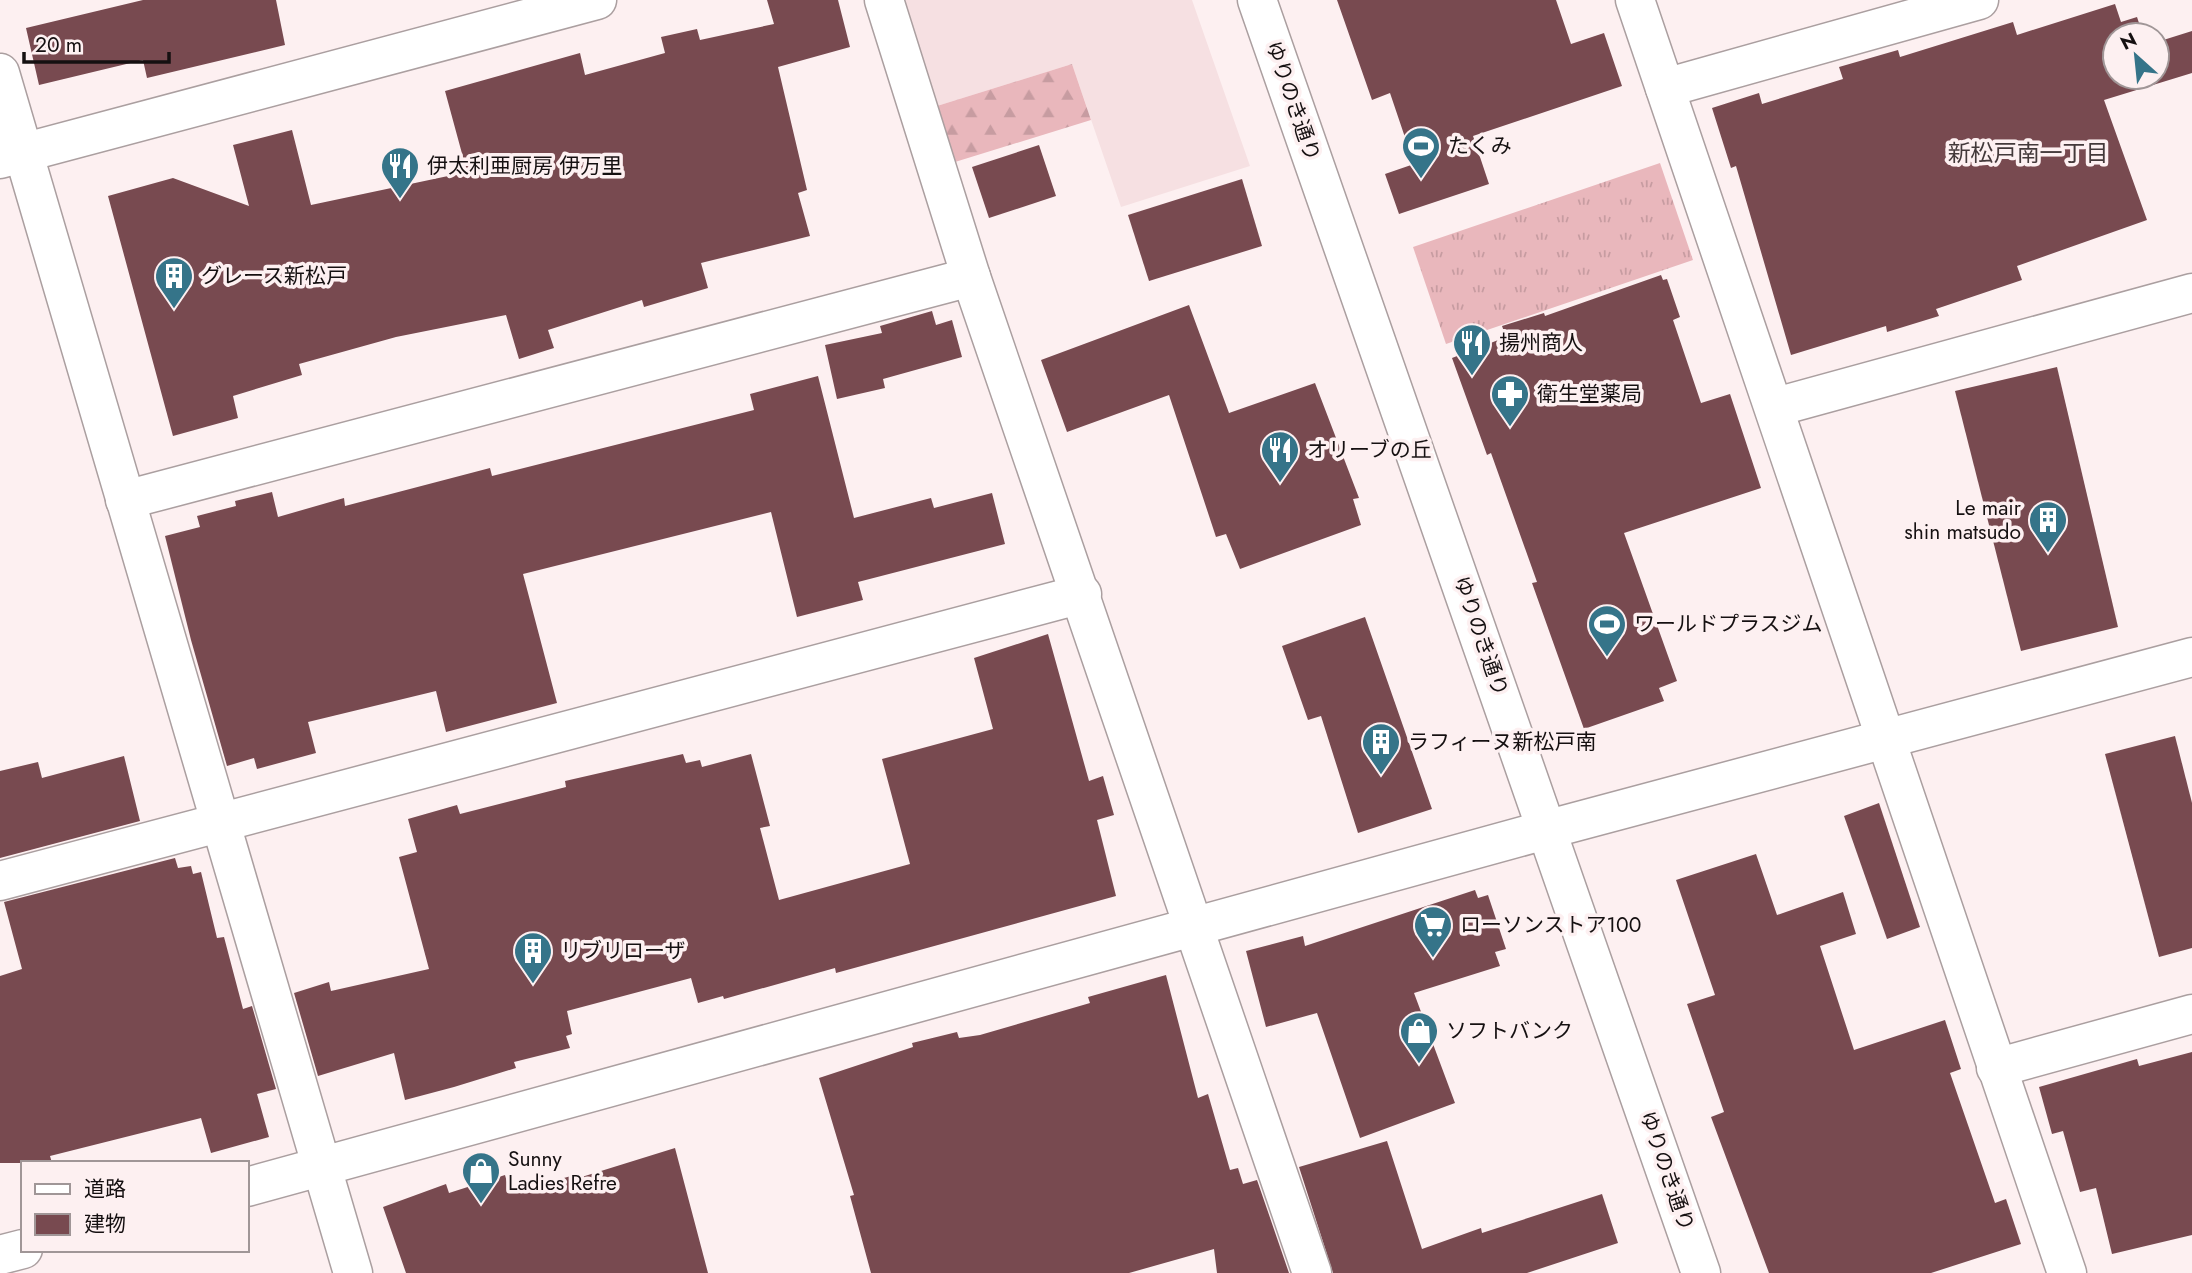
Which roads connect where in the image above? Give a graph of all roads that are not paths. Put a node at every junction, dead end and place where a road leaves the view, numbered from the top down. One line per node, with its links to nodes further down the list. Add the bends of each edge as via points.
1 (597, 0): 8 (street)
2 (884, 0): 9 (street)
3 (1258, 0): 17 (street, ゆりのき通り)
4 (1635, 0): 7 (street)
5 (1979, 0): 7 (street)
6 (0, 73): 8 (street)
7 (1665, 88): 11 (street)
8 (11, 156): 12 (street)
9 (971, 276): 12 (street); 13 (street)
10 (2192, 293): 11 (street)
11 (1776, 407): 15 (street)
12 (125, 500): 16 (street)
13 (1082, 594): 16 (street); 19 (street)
14 (2192, 657): 15 (street)
15 (1885, 740): 17 (street); 21 (street)
16 (223, 822): 18 (street); 22 (street)
17 (1549, 829): 19 (street); 28 (street, ゆりのき通り)
18 (0, 881)
19 (1195, 928): 22 (street); 27 (street)
20 (2192, 1014): 21 (street)
21 (1996, 1068): 29 (street)
22 (321, 1167): 23 (street); 26 (street)
23 (248, 1187)
24 (21, 1250): 25 (street)
25 (0, 1255)
26 (353, 1273)
27 (1312, 1273)
28 (1701, 1273)
29 (2067, 1273)

